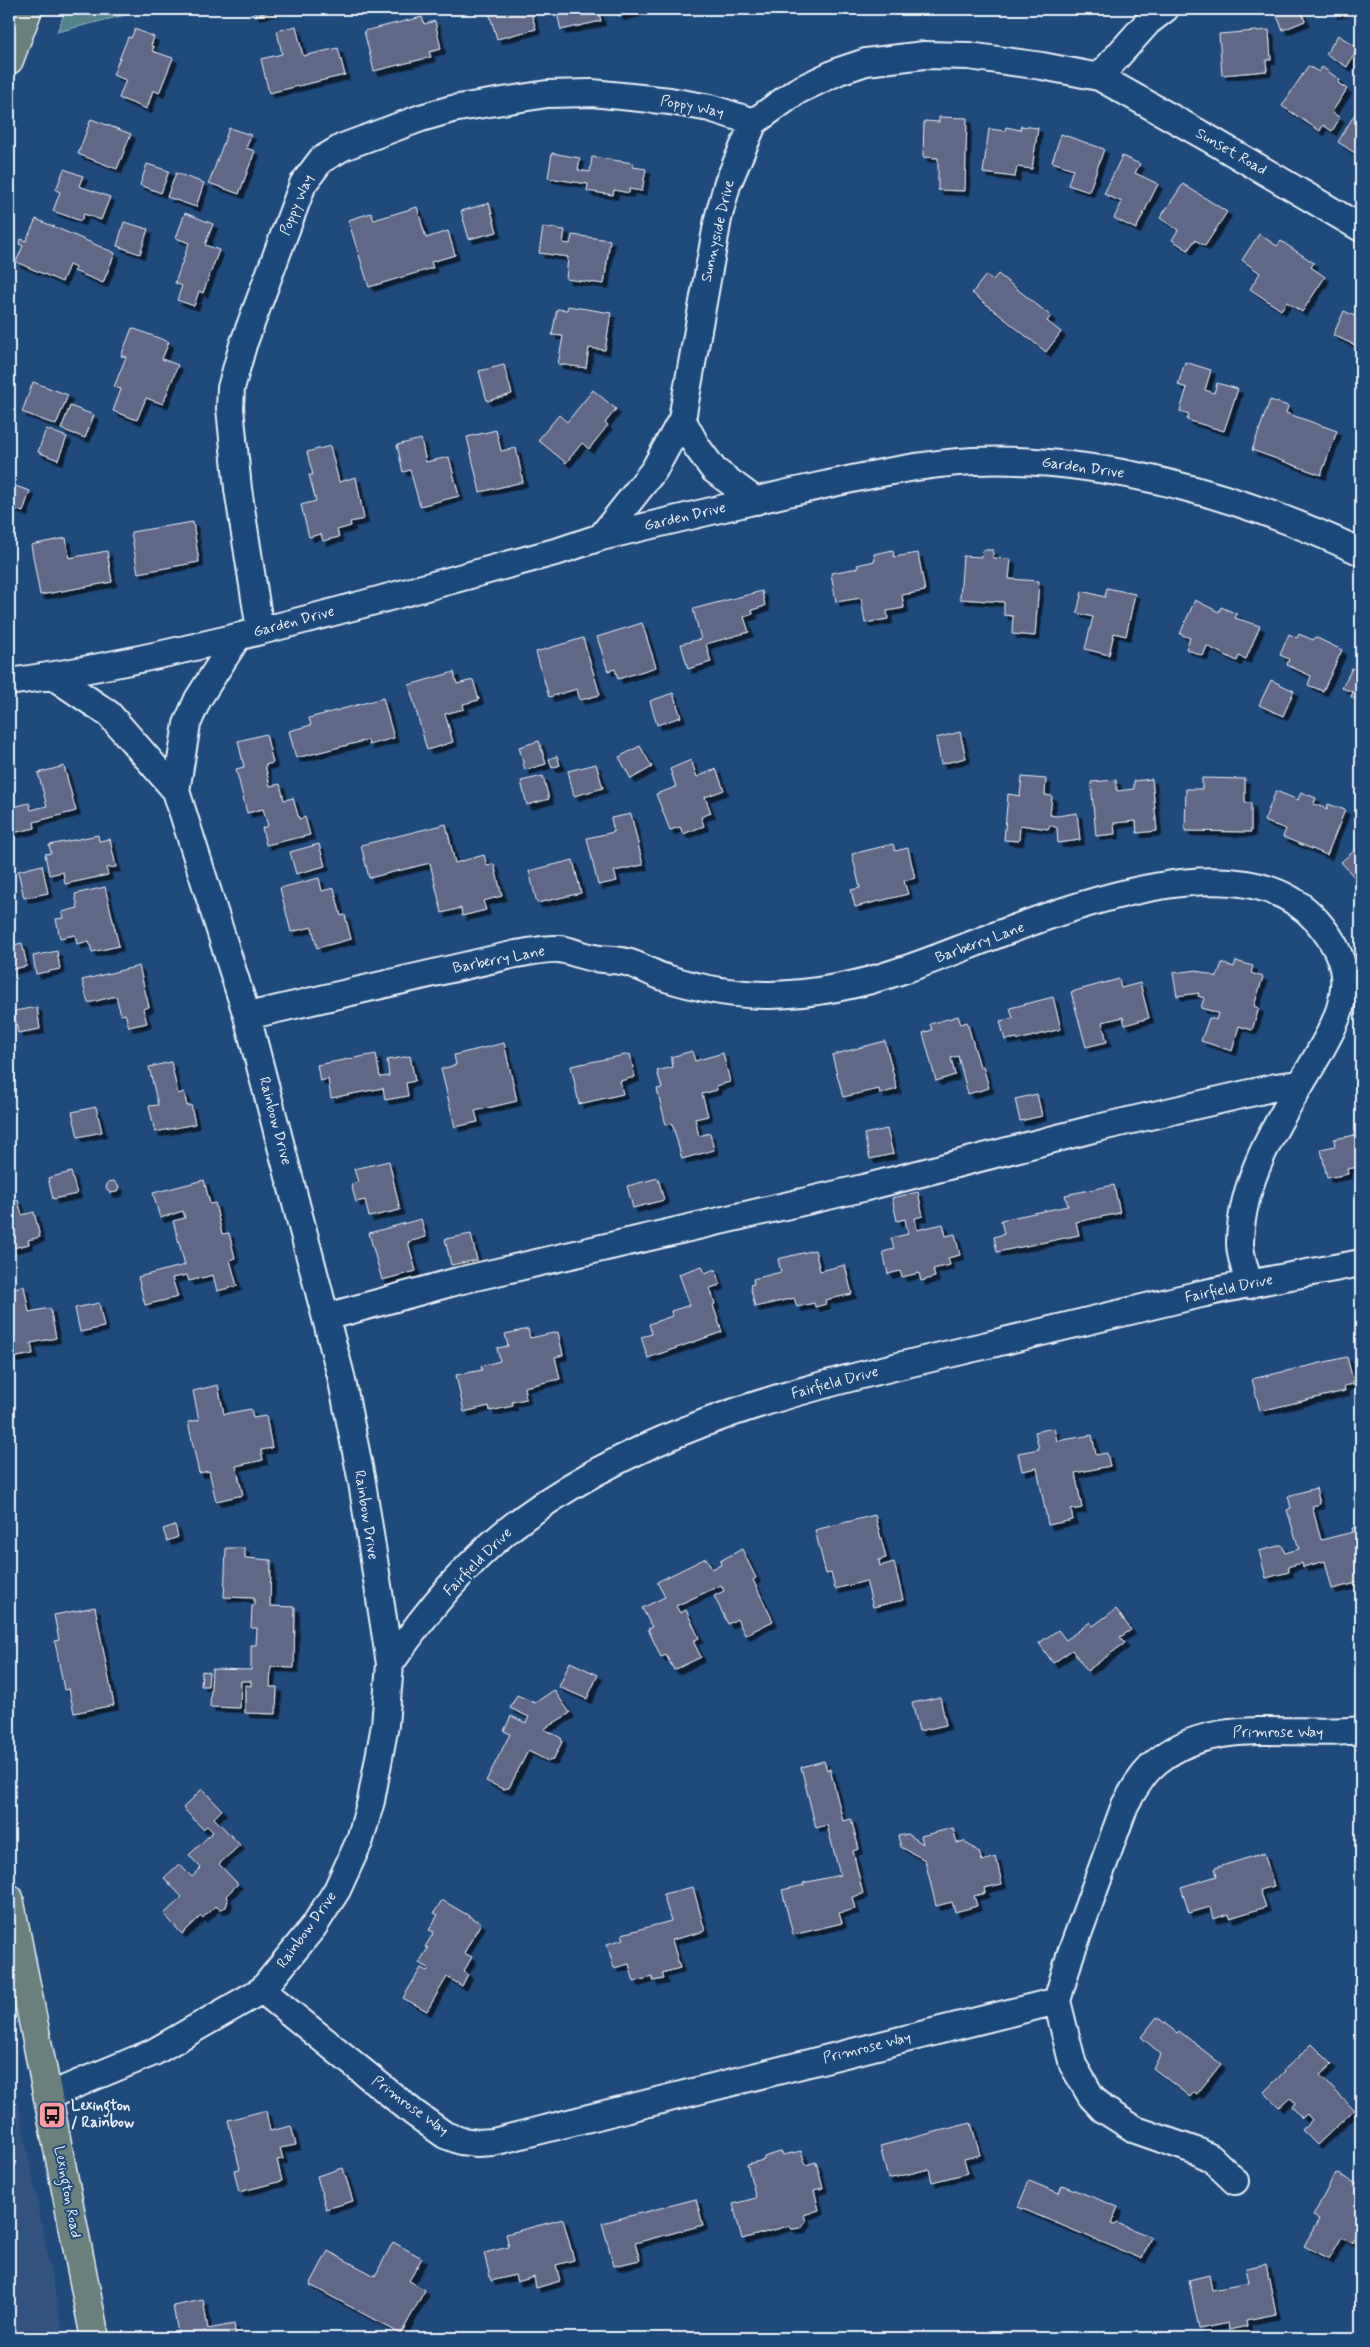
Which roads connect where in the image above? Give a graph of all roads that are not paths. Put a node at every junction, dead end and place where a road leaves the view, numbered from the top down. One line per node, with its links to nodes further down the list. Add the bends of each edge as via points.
1 (28, 9): 3 (main road)
2 (1165, 9): 4 (street, via 1148,22)
3 (9, 60)
4 (1099, 77): 5 (street, via 969,56 904,56 866,62 839,71 797,91); 6 (street, Sunset Road)
5 (754, 122): 7 (street, Sunnyside Drive, via 729,178 718,219); 11 (street, Poppy Way, via 710,108 670,101 592,93 548,94 436,113 343,147 321,160 303,184 243,345 231,388)
6 (1361, 228)
7 (682, 420): 8 (street, via 714,470); 9 (street, Sunnyside Drive, via 654,470)
8 (756, 501): 9 (street, Garden Drive); 10 (street, Garden Drive, via 912,467 974,461 1030,461 1102,468 1175,485 1240,505)
9 (601, 537): 11 (street, Garden Drive)
10 (1361, 552)
11 (249, 634): 12 (street, Garden Drive); 14 (street, Rainbow Drive, via 198,699 187,724)
12 (53, 676): 13 (street, Garden Drive); 14 (street, Rainbow Drive, via 109,714)
13 (9, 682)
14 (176, 791): 15 (street, Rainbow Drive)
15 (247, 1016): 16 (street, Barberry Lane, via 516,954 559,949 592,958 627,962 665,978 726,990 770,995 810,992 854,985 903,970 1120,894 1180,883 1230,881 1266,888 1293,901 1315,918 1338,952 1344,974 1340,1009); 19 (street, Rainbow Drive)
16 (1301, 1084): 18 (street, Barberry Lane, via 1266,1146 1250,1187 1240,1246); 19 (street, via 1093,1129 864,1188 458,1281)
17 (1361, 1263): 18 (street, Fairfield Drive)
18 (1249, 1285): 20 (street, Fairfield Drive, via 853,1377 744,1407 671,1435 596,1470 524,1517 479,1556 416,1627)
19 (326, 1317): 20 (street, Rainbow Drive, via 342,1376 362,1482)
20 (390, 1664): 23 (street, Rainbow Drive, via 386,1725 360,1840 328,1905)
21 (1361, 1730): 24 (street, Primrose Way, via 1332,1733 1250,1730 1228,1733 1195,1741 1166,1755 1151,1767 1125,1804)
22 (9, 1898): 25 (main road, Lexington Road)
23 (262, 1990): 24 (street, Primrose Way, via 414,2113 446,2135 477,2143 493,2142); 25 (street, Rainbow Drive, via 154,2052)
24 (1057, 2001): 26 (street, via 1073,2065 1090,2096 1103,2109 1136,2130 1211,2158)
25 (48, 2096): 27 (main road, Lexington Road)
26 (1235, 2181)
27 (95, 2338)

